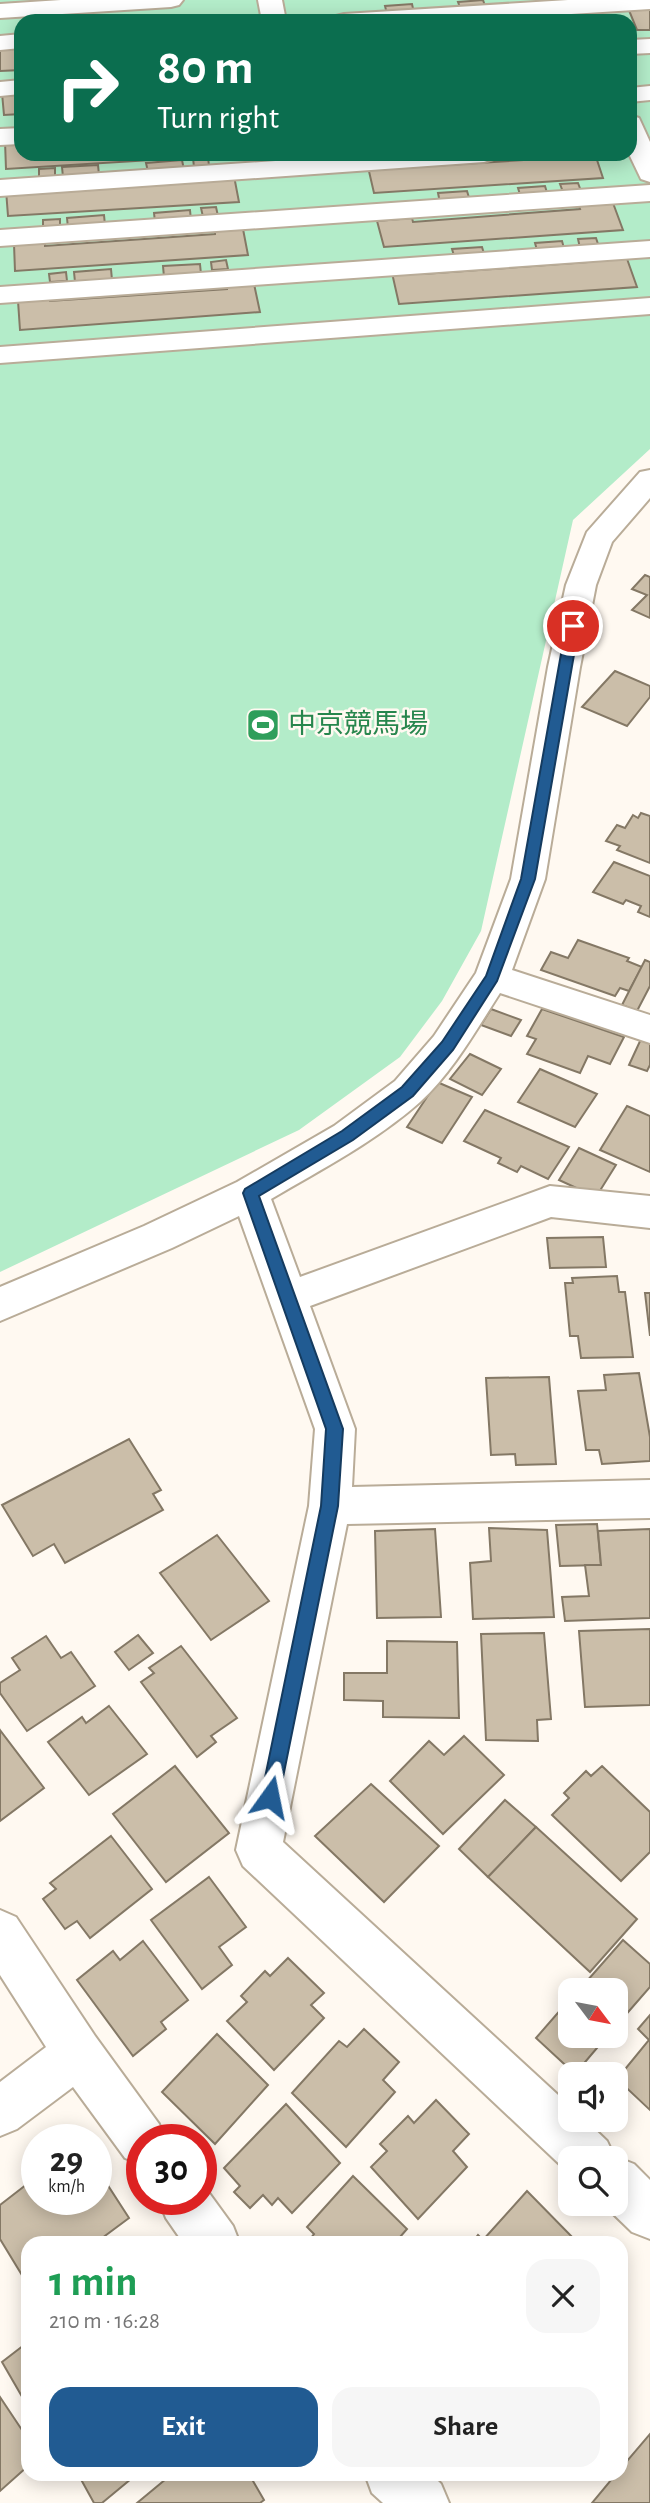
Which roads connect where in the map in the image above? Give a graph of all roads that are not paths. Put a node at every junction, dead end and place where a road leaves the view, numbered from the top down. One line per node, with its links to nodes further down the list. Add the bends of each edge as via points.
1 (171, 0): 4 (street)
2 (650, 2): 3 (street)
3 (587, 9): 5 (street)
4 (0, 11)
5 (486, 14)
6 (637, 138): 9 (street)
7 (293, 161): 10 (street)
8 (304, 161): 14 (street)
9 (650, 174)
10 (0, 188)
11 (650, 193): 14 (street)
12 (0, 238): 14 (street)
13 (650, 249): 14 (street)
14 (328, 272): 15 (street); 16 (street); 17 (street)
15 (0, 295)
16 (650, 306)
17 (0, 355)
18 (650, 479): 19 (street, via 598,539 581,585 528,879)
19 (492, 977): 20 (street); 21 (street, via 447,1046 408,1091 347,1136)
20 (650, 1029)
21 (250, 1193): 23 (street); 24 (street)
22 (650, 1212): 23 (street, via 550,1201)
23 (288, 1298): 26 (street, via 335,1429)
24 (0, 1305)
25 (650, 1499): 26 (street)
26 (330, 1506): 31 (street, via 259,1850)
27 (0, 1933): 28 (street)
28 (78, 2053): 29 (street); 30 (street)
29 (0, 2112)
30 (130, 2124)
31 (577, 2146)
32 (628, 2193): 33 (street)
33 (650, 2214)
34 (195, 2215): 35 (street)
35 (209, 2236)
36 (398, 2481): 37 (street)
37 (422, 2503)

